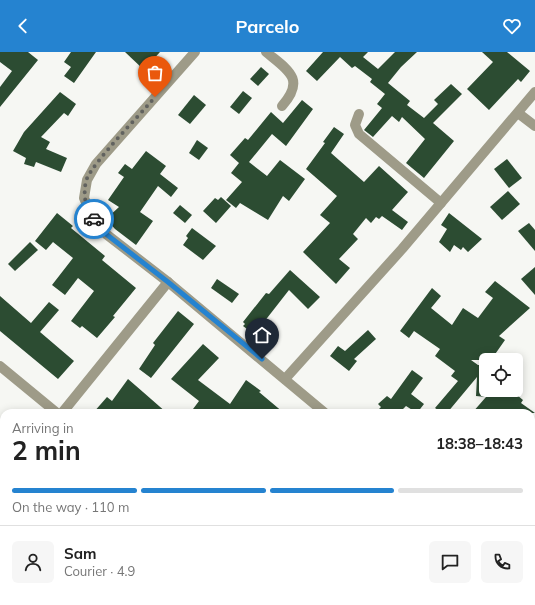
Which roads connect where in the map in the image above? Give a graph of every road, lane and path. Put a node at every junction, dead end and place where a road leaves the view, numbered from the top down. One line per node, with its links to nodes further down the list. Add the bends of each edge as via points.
1 (195, 52): 9 (street, via 96,164 87,180 84,198 92,216 106,234)
2 (266, 52): 4 (street, via 291,73 294,84 291,96)
3 (535, 92): 5 (street)
4 (282, 106)
5 (518, 113): 7 (street); 8 (street)
6 (359, 114): 8 (street, via 355,126 359,134)
7 (535, 126)
8 (441, 203): 11 (street)
9 (168, 282): 11 (street); 13 (street)
10 (0, 366): 12 (street)
11 (285, 379): 14 (street)
12 (52, 409)
13 (65, 409)
14 (320, 409)

